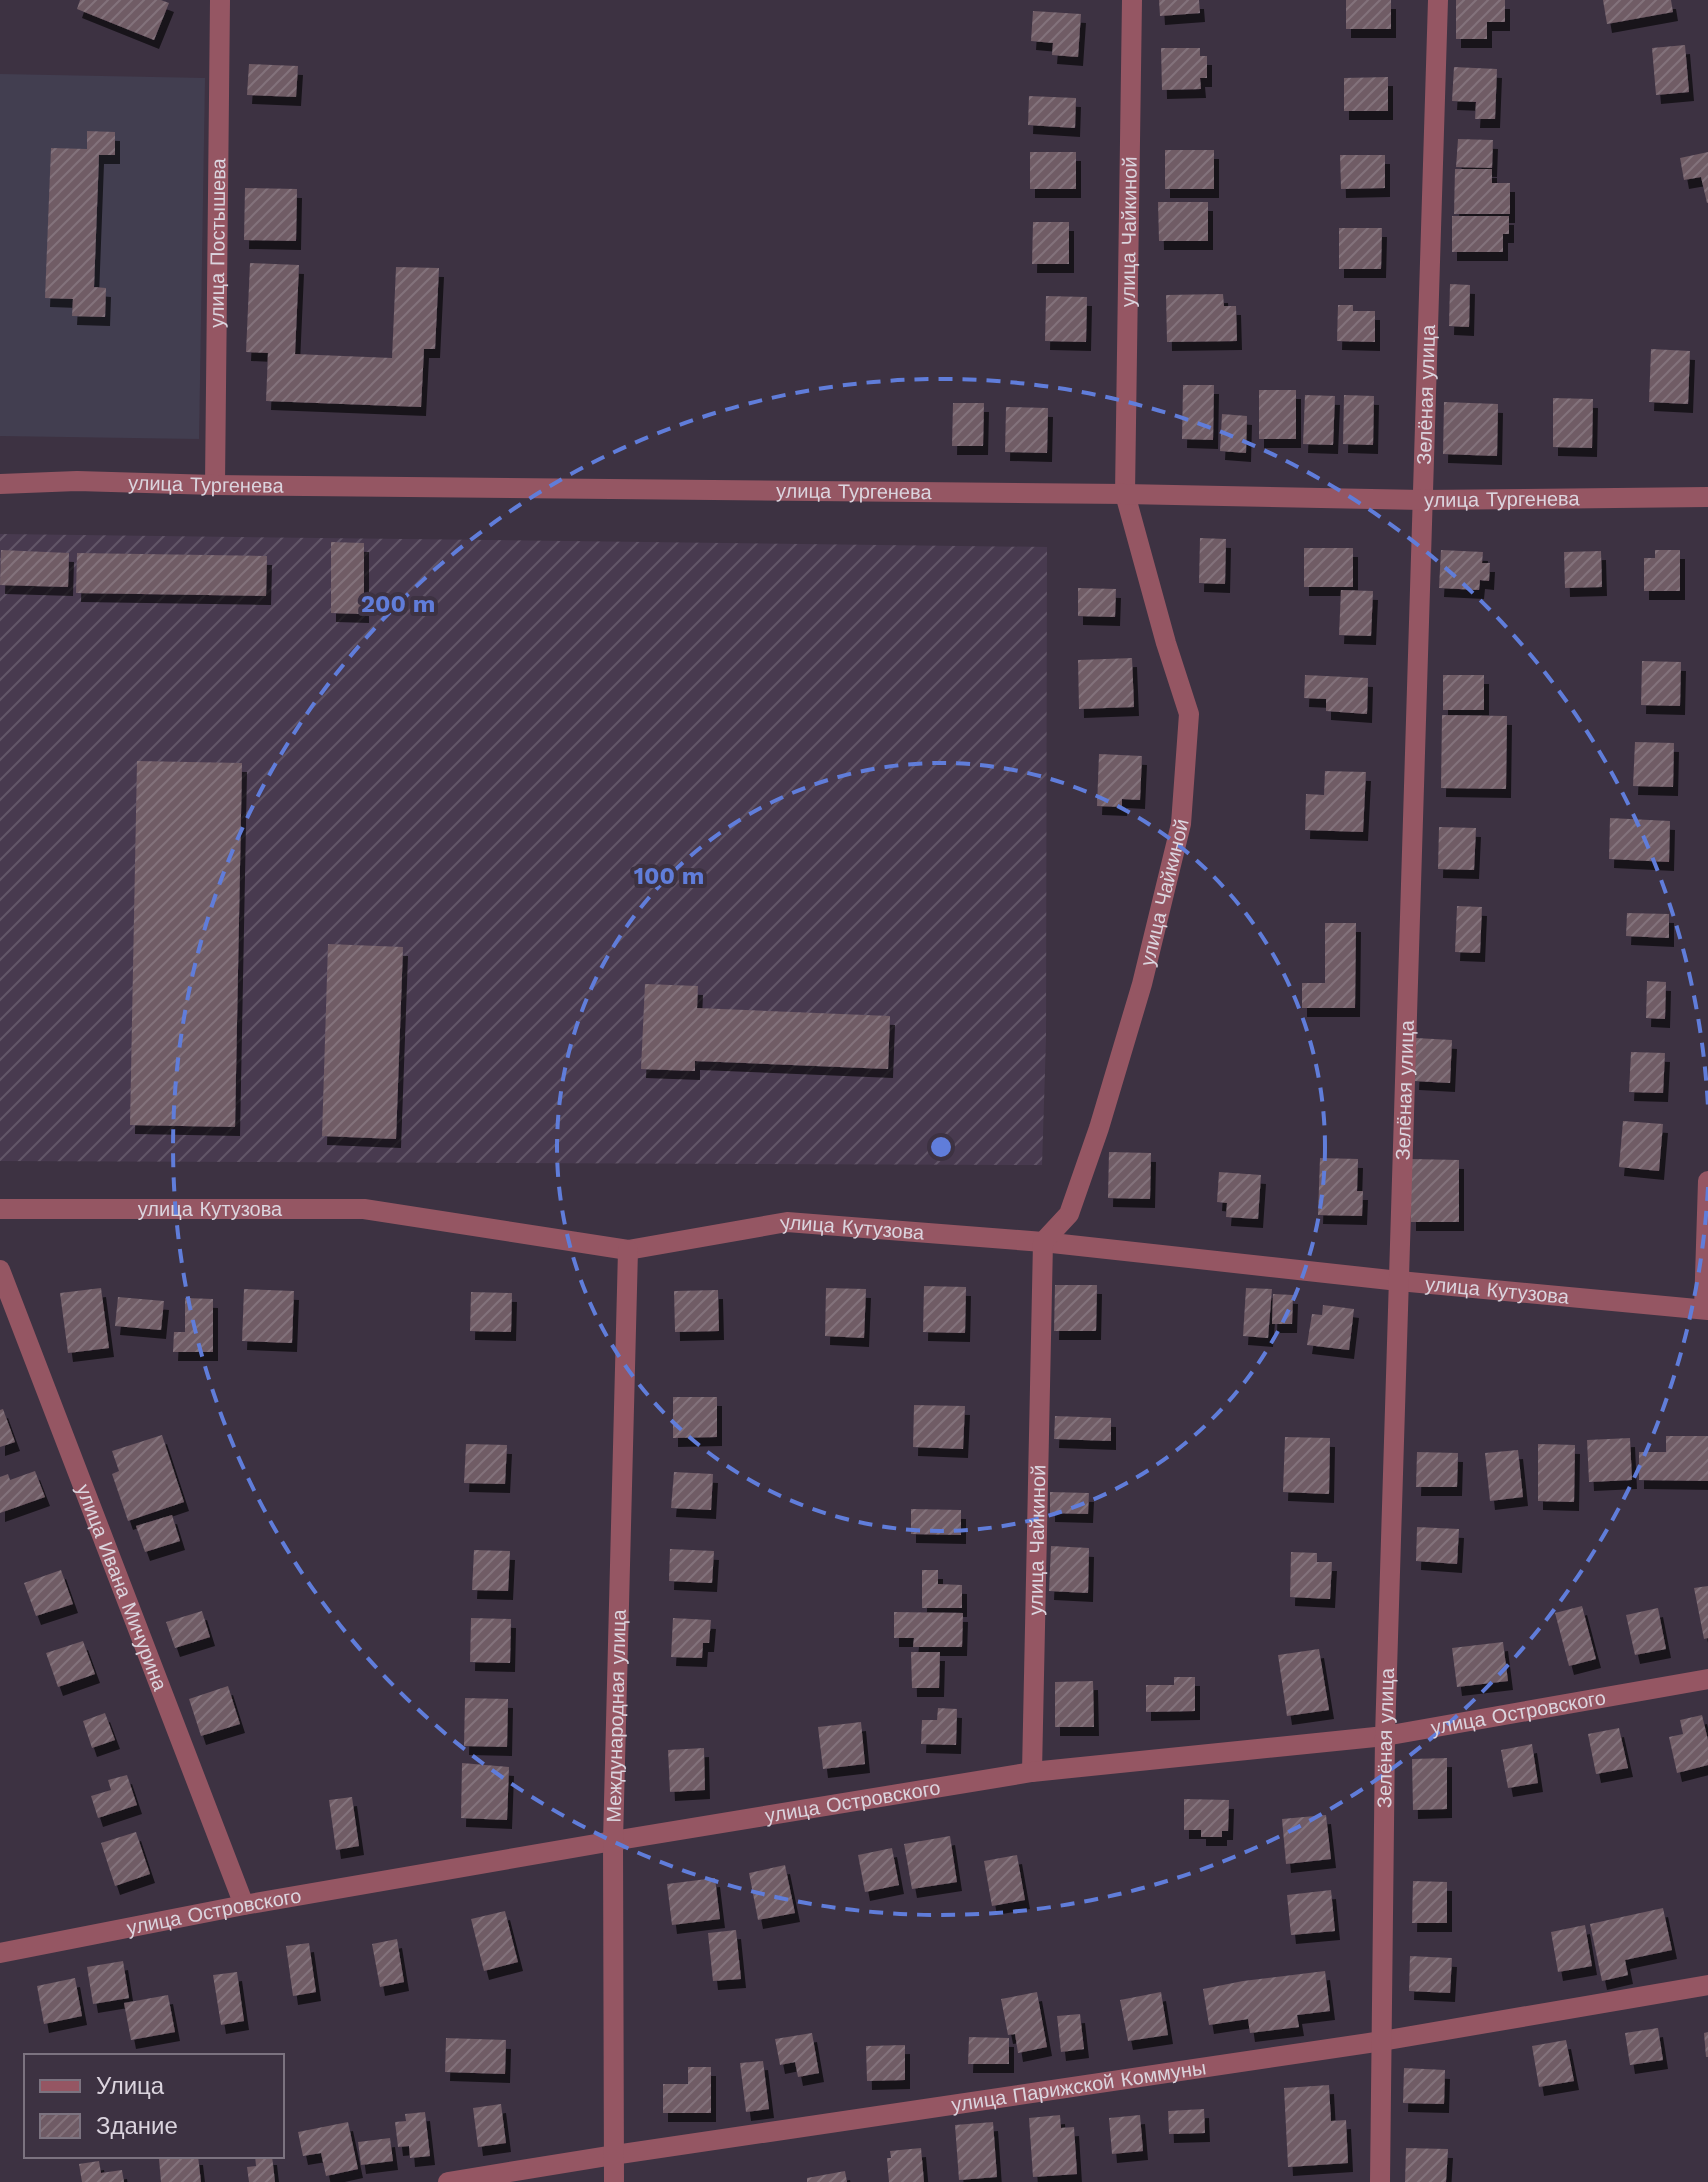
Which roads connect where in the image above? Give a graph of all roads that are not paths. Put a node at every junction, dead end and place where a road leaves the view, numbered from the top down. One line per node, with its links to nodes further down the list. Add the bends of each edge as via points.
1 (220, 0): 5 (street, улица Постышева)
2 (1132, 0): 6 (street, улица Чайкиной)
3 (1438, 0): 8 (street, Зелёная улица)
4 (0, 484): 5 (street, улица Тургенева)
5 (215, 485): 6 (street, улица Тургенева)
6 (1125, 494): 8 (street, улица Тургенева); 11 (street, улица Чайкиной, via 1189,714 1181,824 1142,984 1099,1128 1069,1214)
7 (1708, 497): 8 (street, улица Тургенева)
8 (1422, 500): 14 (street, Зелёная улица)
9 (1708, 1181): 15 (street)
10 (0, 1209): 12 (street, улица Кутузова, via 364,1209)
11 (1043, 1242): 12 (street, улица Кутузова, via 787,1222); 14 (street, улица Кутузова); 18 (street, улица Чайкиной)
12 (628, 1250): 19 (street, Международная улица)
13 (0, 1270): 20 (street, улица Ивана Мичурина)
14 (1399, 1281): 15 (street, улица Кутузова); 17 (street, Зелёная улица)
15 (1706, 1309)
16 (1708, 1679): 17 (street, улица Островского)
17 (1385, 1736): 18 (street, улица Островского); 23 (street, Зелёная улица)
18 (1032, 1772): 19 (street, улица Островского)
19 (613, 1841): 20 (street, улица Островского); 24 (street, Международная улица)
20 (244, 1905): 21 (street, улица Островского)
21 (0, 1953)
22 (1708, 1985): 23 (street, улица Парижской Коммуны)
23 (1382, 2041): 24 (street, улица Парижской Коммуны); 27 (street, Зелёная улица)
24 (614, 2155): 25 (street, улица Парижской Коммуны); 26 (street, Международная улица)
25 (448, 2182)
26 (614, 2182)
27 (1380, 2182)

